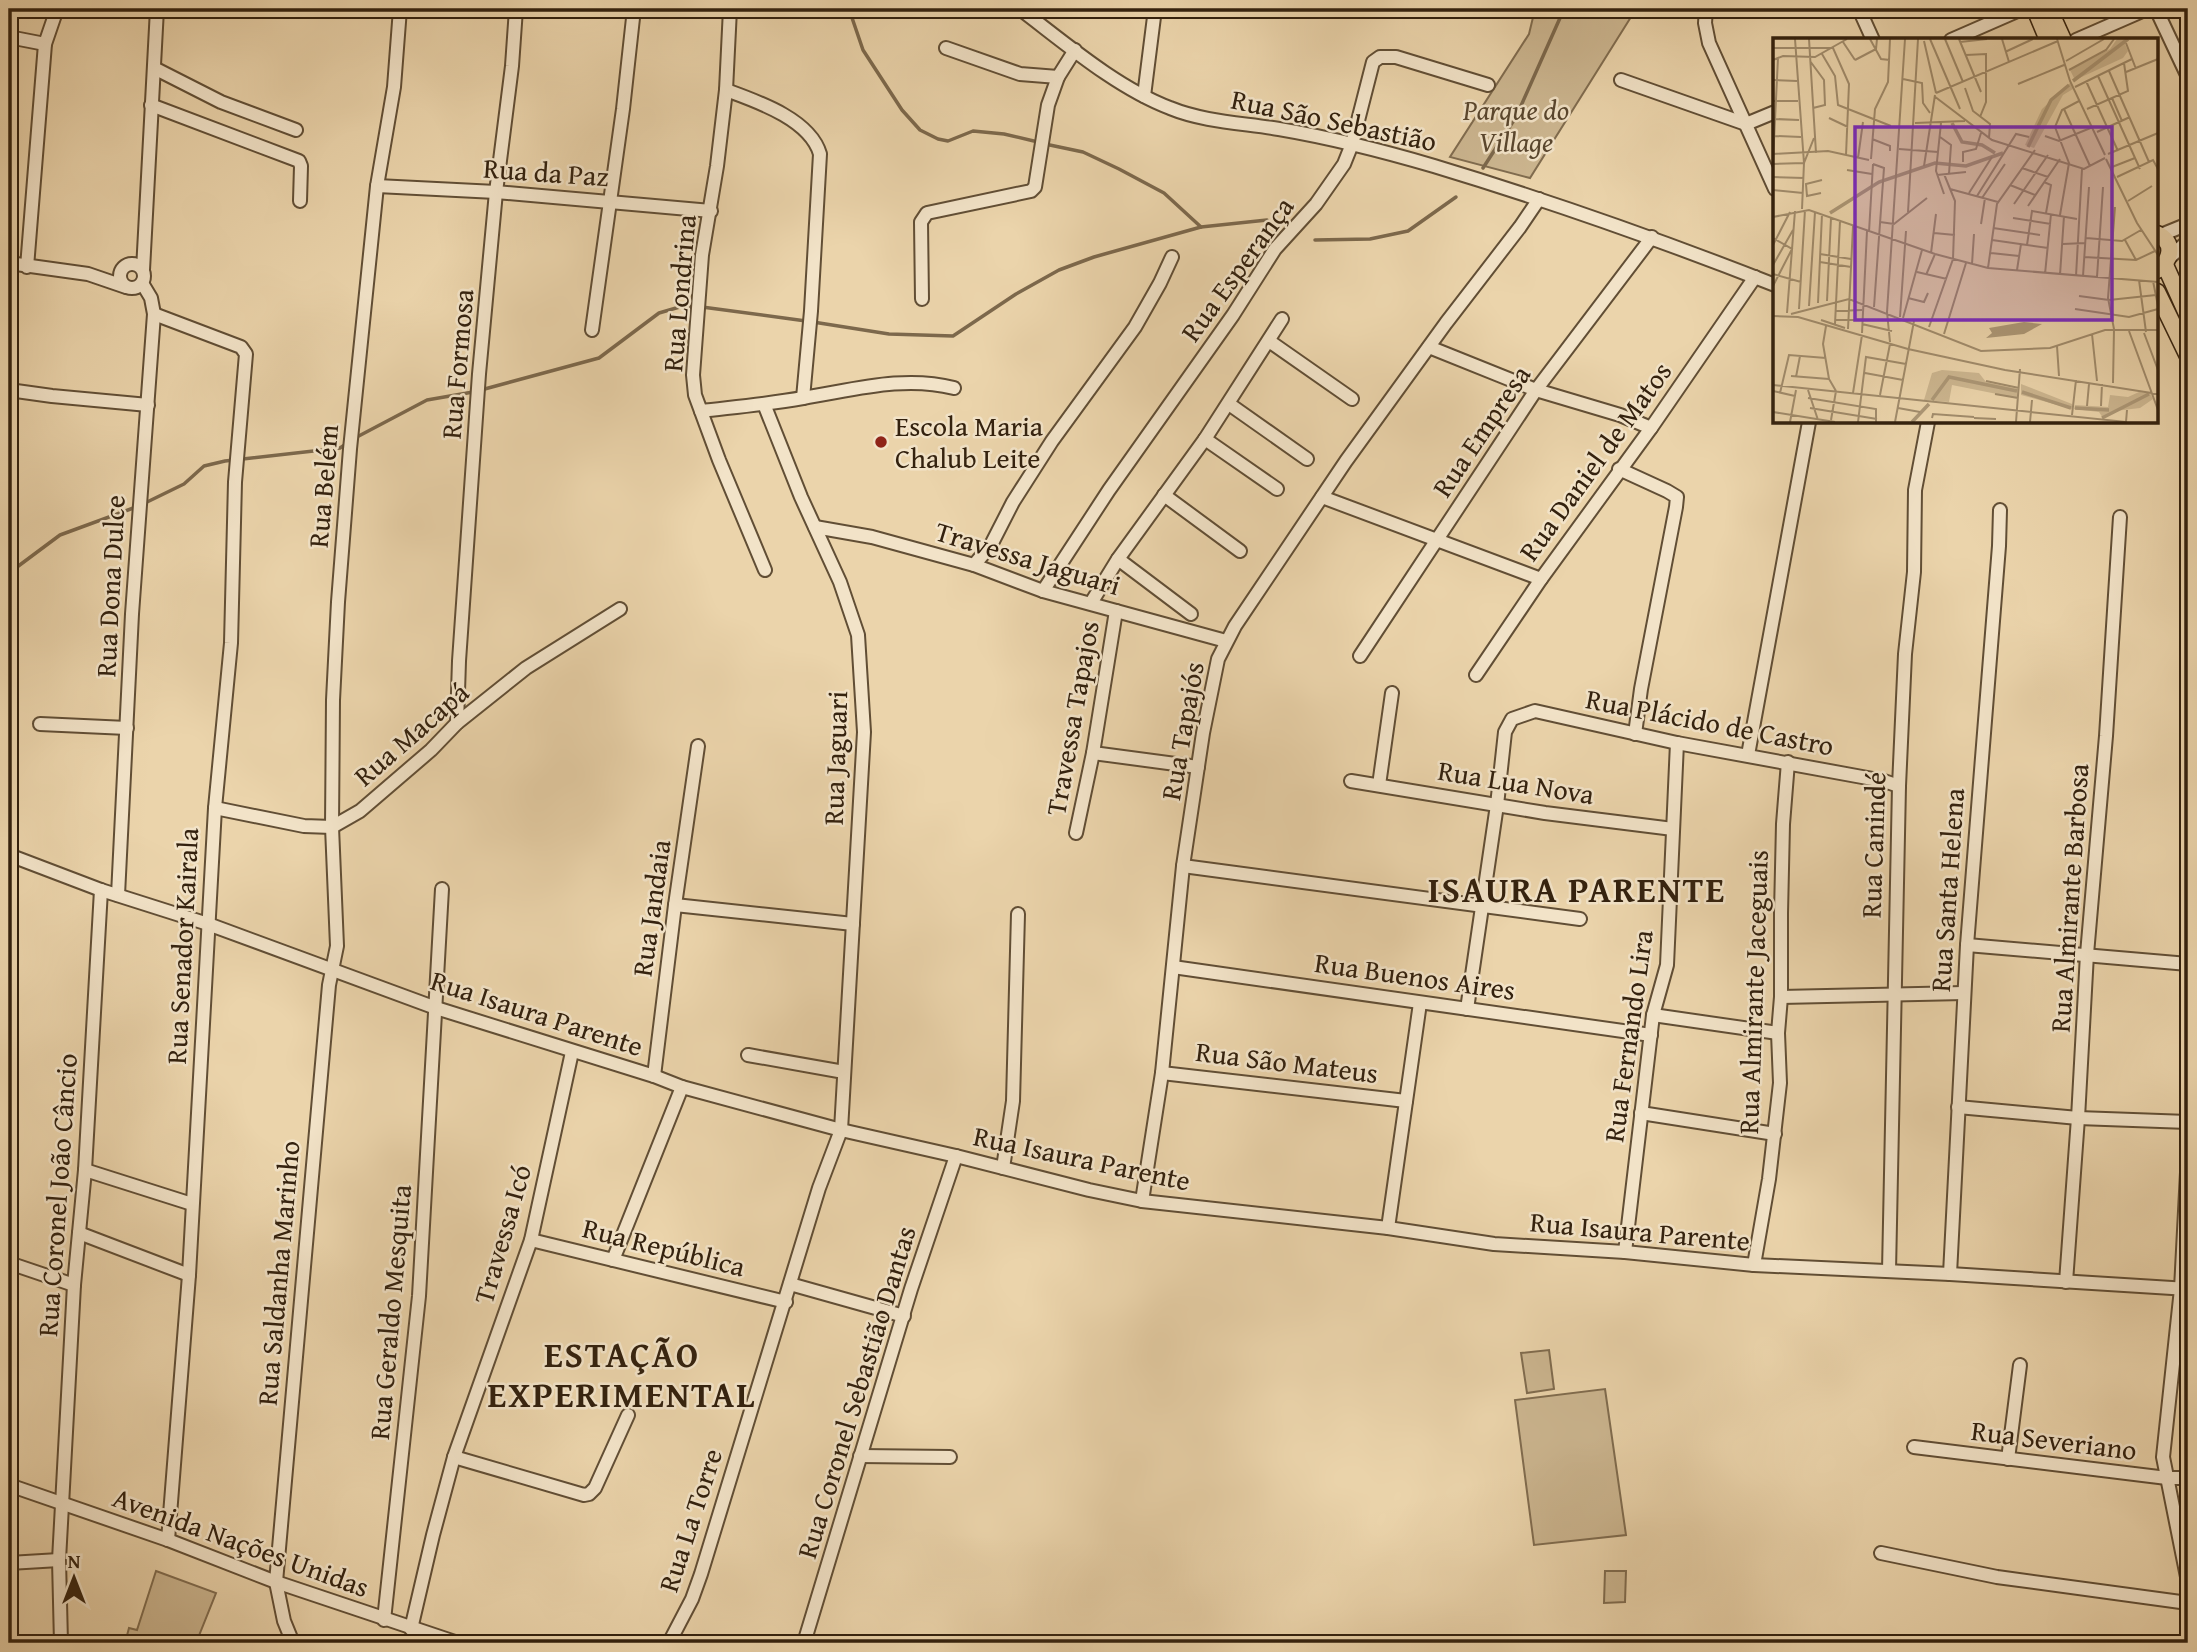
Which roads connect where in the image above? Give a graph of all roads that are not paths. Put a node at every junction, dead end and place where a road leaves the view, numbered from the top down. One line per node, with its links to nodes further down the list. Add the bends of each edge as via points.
1 (57, 9): 22 (street)
2 (157, 9): 25 (street)
3 (400, 9): 38 (street, Rua Belém, via 394,87)
4 (516, 9): 39 (street, Rua Formosa)
5 (634, 9): 42 (street)
6 (730, 9): 30 (street, Rua Londrina)
7 (1020, 9): 24 (street, Rua São Sebastião)
8 (1155, 9): 31 (street)
9 (1706, 9): 34 (street, via 1709,43)
10 (1859, 9): 17 (street)
11 (2022, 9): 18 (street)
12 (2035, 9): 19 (main road)
13 (2049, 9): 20 (main road)
14 (2147, 9): 21 (street)
15 (2156, 9): 27 (street)
16 (9, 37): 22 (street)
17 (1872, 38)
18 (1956, 38)
19 (2047, 38)
20 (2062, 38)
21 (2081, 38)
22 (45, 44): 52 (street)
23 (946, 48): 26 (street, via 1020,74)
24 (1075, 50): 26 (street); 31 (street, Rua São Sebastião)
25 (154, 68): 32 (street); 35 (street, via 221,102)
26 (1058, 77): 60 (street, via 1044,121 1035,187 927,213 921,222)
27 (2188, 77)
28 (1621, 80): 34 (street)
29 (1488, 85): 36 (street, Rua Esperança, via 1405,59 1380,57 1370,69)
30 (726, 90): 43 (street, Rua Londrina); 71 (street, via 772,106 818,147)
31 (1144, 96): 36 (street, Rua São Sebastião, via 1194,116)
32 (151, 105): 41 (street, via 299,161); 45 (street)
33 (1773, 113): 34 (street)
34 (1746, 124): 37 (street)
35 (296, 130)
36 (1352, 144): 40 (street, Rua São Sebastião); 95 (street, Rua Esperança, via 1331,183 1275,249)
37 (1773, 185)
38 (377, 186): 39 (street, Rua da Paz); 119 (street, Rua Belém, via 350,449 333,700)
39 (496, 191): 42 (street, Rua da Paz); 104 (street, Rua Formosa, via 479,374)
40 (1539, 199): 47 (street, Rua São Sebastião); 66 (street, Rua Tapajós)
41 (300, 201)
42 (611, 201): 43 (street, Rua da Paz); 64 (street)
43 (711, 211): 76 (street, Rua Londrina, via 702,256 693,375)
44 (2188, 224): 46 (street)
45 (144, 233): 53 (street); 55 (street)
46 (2159, 234): 51 (main road, via 2169,245)
47 (1652, 237): 56 (street, Rua São Sebastião); 70 (street, Rua Empresa)
48 (2188, 240): 51 (street)
49 (1172, 257): 92 (street, via 1135,327 1052,441 991,545)
50 (9, 263): 52 (street)
51 (2163, 264): 62 (main road)
52 (27, 267): 54 (street)
53 (124, 267): 54 (street); 55 (street, via 138,265); 58 (street, via 120,278)
54 (88, 274): 58 (street)
55 (143, 276): 58 (street, via 137,288); 61 (street, Rua Dona Dulce)
56 (1755, 277): 57 (street, Rua São Sebastião); 79 (street, Rua Daniel de Matos)
57 (1773, 284)
58 (126, 286)
59 (2158, 294): 67 (main road)
60 (922, 299)
61 (155, 314): 75 (street, Rua Dona Dulce); 118 (street, Rua Senador Kairala, via 241,347 246,354 236,470 231,643)
62 (2188, 316)
63 (1282, 319): 65 (street)
64 (592, 330)
65 (1269, 341): 72 (street); 74 (street)
66 (1430, 347): 70 (street); 85 (street, Rua Tapajós)
67 (2188, 356)
68 (954, 388): 71 (street, via 905,382)
69 (9, 390): 75 (street)
70 (1536, 390): 79 (street); 89 (street, Rua Empresa)
71 (803, 398): 73 (street)
72 (1352, 399)
73 (764, 404): 76 (street); 88 (street, Rua Jaguari)
74 (1228, 404): 80 (street); 81 (street)
75 (148, 405): 106 (street, Rua Dona Dulce)
76 (701, 411): 93 (street, Rua Londrina)
77 (1809, 424): 111 (street)
78 (1928, 424): 116 (street, Rua Canindé, via 1915,490)
79 (1651, 428): 82 (street, Rua Daniel de Matos)
80 (1205, 439): 83 (street); 84 (street)
81 (1307, 459)
82 (1619, 469): 94 (street, Rua Daniel de Matos); 107 (street, via 1676,497)
83 (1276, 489)
84 (1164, 495): 90 (street); 91 (street)
85 (1322, 497): 89 (street); 100 (street, Rua Tapajós)
86 (2000, 510): 133 (street, Rua Santa Helena)
87 (2120, 517): 134 (street, Rua Almirante Barbosa)
88 (815, 527): 92 (street, Travessa Jaguari, via 872,537); 132 (street, Rua Jaguari, via 858,635 864,732)
89 (1438, 540): 94 (street); 101 (street, Rua Empresa)
90 (1240, 551)
91 (1118, 559): 96 (street); 99 (street)
92 (974, 565): 95 (street, Travessa Jaguari)
93 (765, 570)
94 (1541, 579): 102 (street, Rua Daniel de Matos)
95 (1043, 591): 96 (street, Travessa Jaguari)
96 (1091, 603): 98 (street, Travessa Jaguari)
97 (620, 609): 104 (street, Rua Macapá, via 526,668)
98 (1116, 611): 100 (street, Travessa Jaguari); 110 (street, Travessa Tapajos)
99 (1191, 614)
100 (1226, 641): 113 (street, Rua Tapajós, via 1214,676)
101 (1360, 656)
102 (1476, 675)
103 (1392, 693): 115 (street)
104 (457, 723): 119 (street, Rua Macapá, via 359,811)
105 (40, 724): 106 (street)
106 (127, 728): 126 (street, Rua Dona Dulce)
107 (1635, 734): 108 (street, Rua Plácido de Castro); 117 (street, Rua Plácido de Castro, via 1535,711 1512,719 1505,732)
108 (1677, 743): 111 (street, Rua Plácido de Castro); 120 (street, Rua Fernando Lira)
109 (698, 746): 127 (street, Rua Jandaia)
110 (1093, 753): 113 (street); 121 (street, Travessa Tapajos)
111 (1748, 755): 112 (street, Rua Plácido de Castro)
112 (1788, 762): 116 (street, Rua Plácido de Castro); 140 (street, Rua Almirante Jaceguais, via 1780,913)
113 (1198, 767): 123 (street, Rua Tapajós)
114 (1352, 781): 115 (street, Rua Lua Nova)
115 (1379, 786): 117 (street, Rua Lua Nova)
116 (1899, 786): 138 (street, Rua Canindé)
117 (1497, 805): 120 (street, Rua Lua Nova); 128 (street)
118 (215, 808): 119 (street, via 304,826); 131 (street, Rua Senador Kairala)
119 (332, 827): 137 (street, Rua Belém, via 337,946)
120 (1674, 829): 144 (street, Rua Fernando Lira, via 1667,965)
121 (1076, 833)
122 (9, 855): 125 (street, Rua Isaura Parente)
123 (1183, 866): 128 (street); 136 (street, Rua Tapajós)
124 (442, 888): 142 (street, Rua Geraldo Mesquita)
125 (101, 890): 126 (street, Rua Isaura Parente); 163 (street, Rua Coronel João Câncio)
126 (118, 895): 131 (street, Rua Isaura Parente)
127 (675, 905): 132 (street); 151 (street, Rua Jandaia)
128 (1481, 906): 130 (street); 143 (street)
129 (1018, 914): 162 (street, via 1013,1101)
130 (1580, 919)
131 (208, 924): 137 (street, Rua Isaura Parente); 165 (street, Rua Senador Kairala)
132 (853, 924): 149 (street, Rua Jaguari)
133 (1967, 944): 134 (street); 139 (street, Rua Santa Helena)
134 (2087, 954): 135 (street); 156 (street, Rua Almirante Barbosa)
135 (2188, 964)
136 (1173, 967): 141 (street, Rua Buenos Aires); 150 (street, Rua Tapajós)
137 (331, 969): 142 (street, Rua Isaura Parente); 197 (street, Rua Saldanha Marinho)
138 (1894, 993): 139 (street); 140 (street); 173 (street, Rua Canindé)
139 (1964, 993): 154 (street, Rua Santa Helena)
140 (1781, 997): 145 (street, Rua Almirante Jaceguais)
141 (1420, 1003): 143 (street, Rua Buenos Aires); 153 (street)
142 (436, 1008): 147 (street, Rua Isaura Parente); 200 (street, Rua Geraldo Mesquita, via 419,1296)
143 (1467, 1009): 146 (street, Rua Buenos Aires)
144 (1653, 1015): 145 (street); 146 (street, Rua Fernando Lira)
145 (1778, 1033): 159 (street, Rua Almirante Jaceguais)
146 (1651, 1034): 155 (street, Rua Fernando Lira)
147 (572, 1052): 151 (street, Rua Isaura Parente); 168 (street, Travessa Icó)
148 (748, 1055): 149 (street)
149 (844, 1072): 158 (street, Rua Jaguari)
150 (1162, 1073): 153 (street, Rua São Mateus); 164 (street, Rua Tapajós)
151 (654, 1076): 152 (street, Rua Isaura Parente)
152 (682, 1087): 158 (street, Rua Isaura Parente); 170 (street)
153 (1406, 1101): 166 (street)
154 (1958, 1107): 156 (street); 174 (street, Rua Santa Helena)
155 (1641, 1113): 159 (street); 169 (street, Rua Fernando Lira)
156 (2078, 1118): 157 (street); 176 (street, Rua Almirante Barbosa)
157 (2188, 1122)
158 (841, 1130): 161 (street, Rua Isaura Parente); 177 (street, Rua La Torre)
159 (1775, 1134): 172 (street, Rua Almirante Jaceguais)
160 (2188, 1153): 179 (street)
161 (956, 1156): 162 (street, Rua Isaura Parente); 181 (street, Rua Coronel Sebastião Dantas)
162 (1003, 1168): 164 (street, Rua Isaura Parente)
163 (85, 1170): 165 (street); 167 (street, Rua Coronel João Câncio)
164 (1142, 1201): 166 (street, Rua Isaura Parente)
165 (192, 1204): 175 (street, Rua Senador Kairala)
166 (1388, 1228): 169 (street, Rua Isaura Parente, via 1494,1244)
167 (79, 1233): 175 (street); 178 (street, Rua Coronel João Câncio)
168 (531, 1240): 170 (street, Rua República); 186 (street, Travessa Icó)
169 (1625, 1252): 172 (street, Rua Isaura Parente)
170 (613, 1260): 180 (street, Rua República)
171 (9, 1263): 178 (street)
172 (1754, 1265): 173 (street, Rua Isaura Parente)
173 (1889, 1271): 174 (street, Rua Isaura Parente)
174 (1950, 1274): 176 (street, Rua Isaura Parente)
175 (189, 1275): 193 (street, Rua Senador Kairala)
176 (2066, 1282): 179 (street, Rua Isaura Parente)
177 (790, 1284): 180 (street, Rua La Torre); 181 (street)
178 (75, 1285): 192 (street, Rua Coronel João Câncio)
179 (2185, 1289): 189 (street, via 2163,1457)
180 (786, 1302): 205 (street, Rua La Torre, via 701,1574)
181 (904, 1316): 185 (street, Rua Coronel Sebastião Dantas)
182 (2020, 1365): 188 (street)
183 (628, 1415): 186 (street, via 589,1494)
184 (1914, 1447): 188 (street, Rua Severiano)
185 (860, 1456): 187 (street); 206 (street, Rua Coronel Sebastião Dantas)
186 (454, 1457): 201 (street, Travessa Icó)
187 (950, 1457)
188 (2008, 1459): 189 (street, Rua Severiano)
189 (2167, 1478): 190 (street, Rua Severiano); 198 (street)
190 (2188, 1478)
191 (9, 1485): 192 (street, Avenida Nações Unidas)
192 (63, 1504): 193 (street, Avenida Nações Unidas); 195 (street, Rua Coronel João Câncio)
193 (168, 1540): 197 (street, Avenida Nações Unidas)
194 (1881, 1553): 199 (street, via 1997,1577)
195 (59, 1560): 196 (street); 202 (street, Rua Coronel João Câncio)
196 (9, 1563)
197 (276, 1582): 200 (street, Avenida Nações Unidas); 203 (street, Rua Saldanha Marinho)
198 (2188, 1582)
199 (2188, 1603)
200 (384, 1620): 201 (street, Avenida Nações Unidas)
201 (411, 1629): 204 (street, Avenida Nações Unidas)
202 (61, 1643)
203 (292, 1643)
204 (458, 1643)
205 (669, 1643)
206 (804, 1643)

